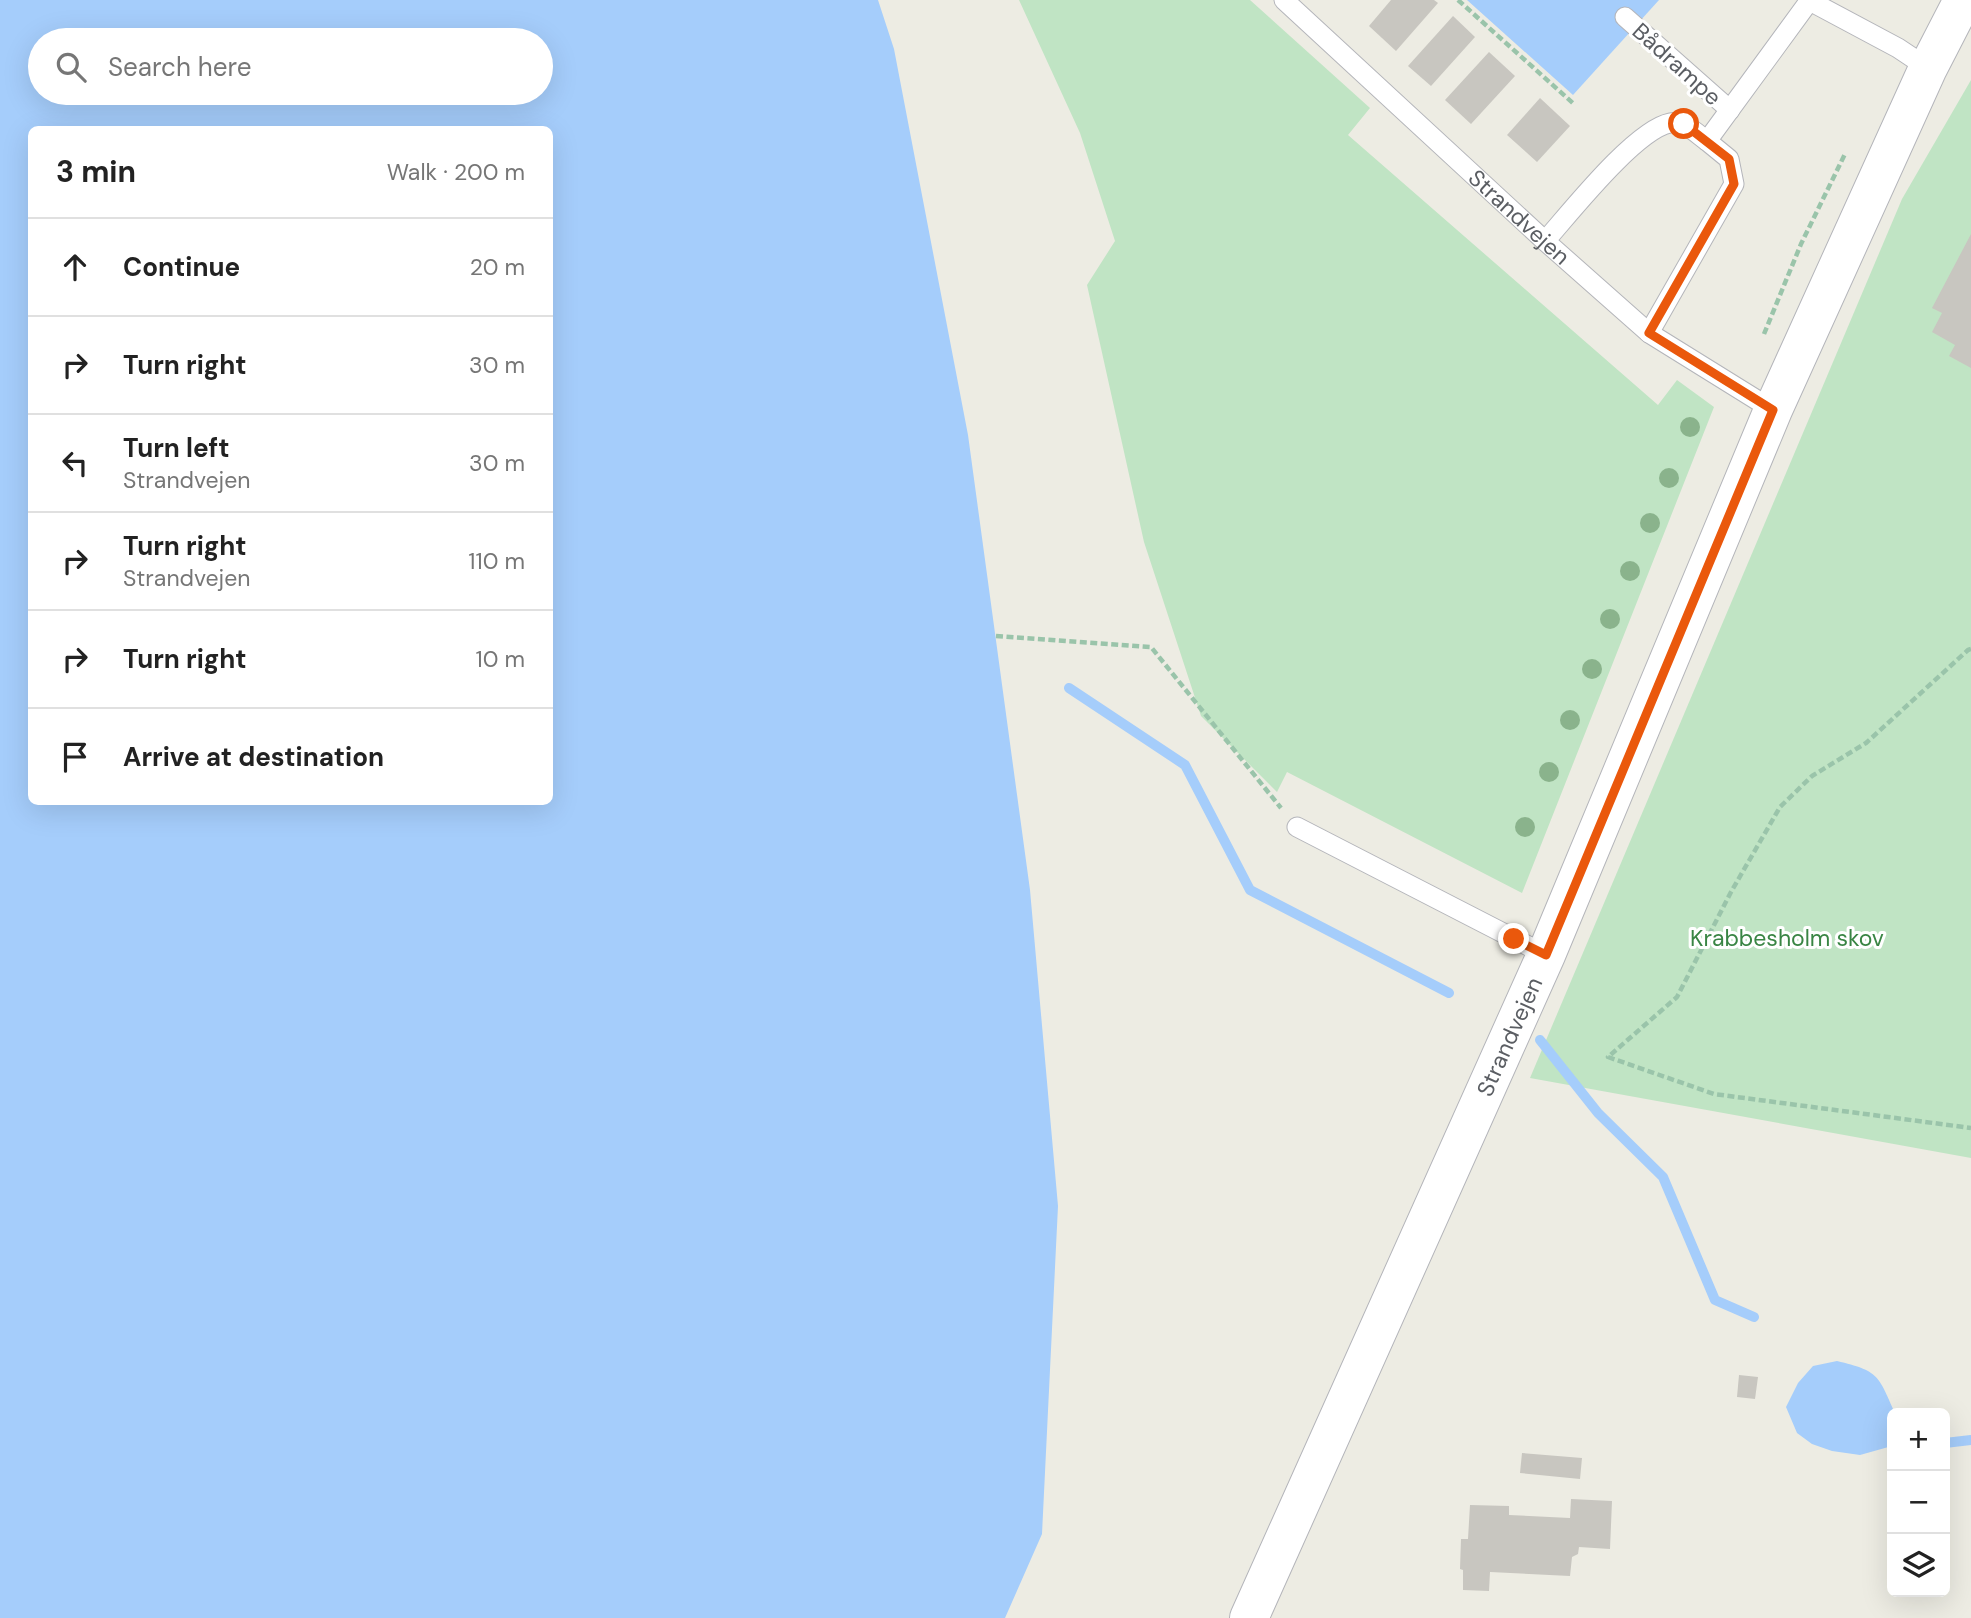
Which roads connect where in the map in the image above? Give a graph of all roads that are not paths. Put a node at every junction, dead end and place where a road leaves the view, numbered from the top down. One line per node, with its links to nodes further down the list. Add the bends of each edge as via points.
1 (1284, 0): 8 (lane, Strandvejen)
2 (1810, 0): 5 (lane); 6 (lane)
3 (1963, 0): 5 (street, Strandvejen)
4 (1625, 17): 6 (lane, Bådrampe)
5 (1928, 68): 10 (street, Strandvejen)
6 (1730, 110): 7 (lane)
7 (1707, 141): 8 (lane, via 1684,124 1656,129 1630,147); 9 (lane, via 1729,159 1734,184)
8 (1545, 242): 9 (lane, Strandvejen)
9 (1649, 333): 10 (lane, Strandvejen)
10 (1773, 410): 12 (street, Strandvejen)
11 (1297, 827): 12 (lane)
12 (1546, 955): 13 (street, Strandvejen)
13 (1249, 1618)

